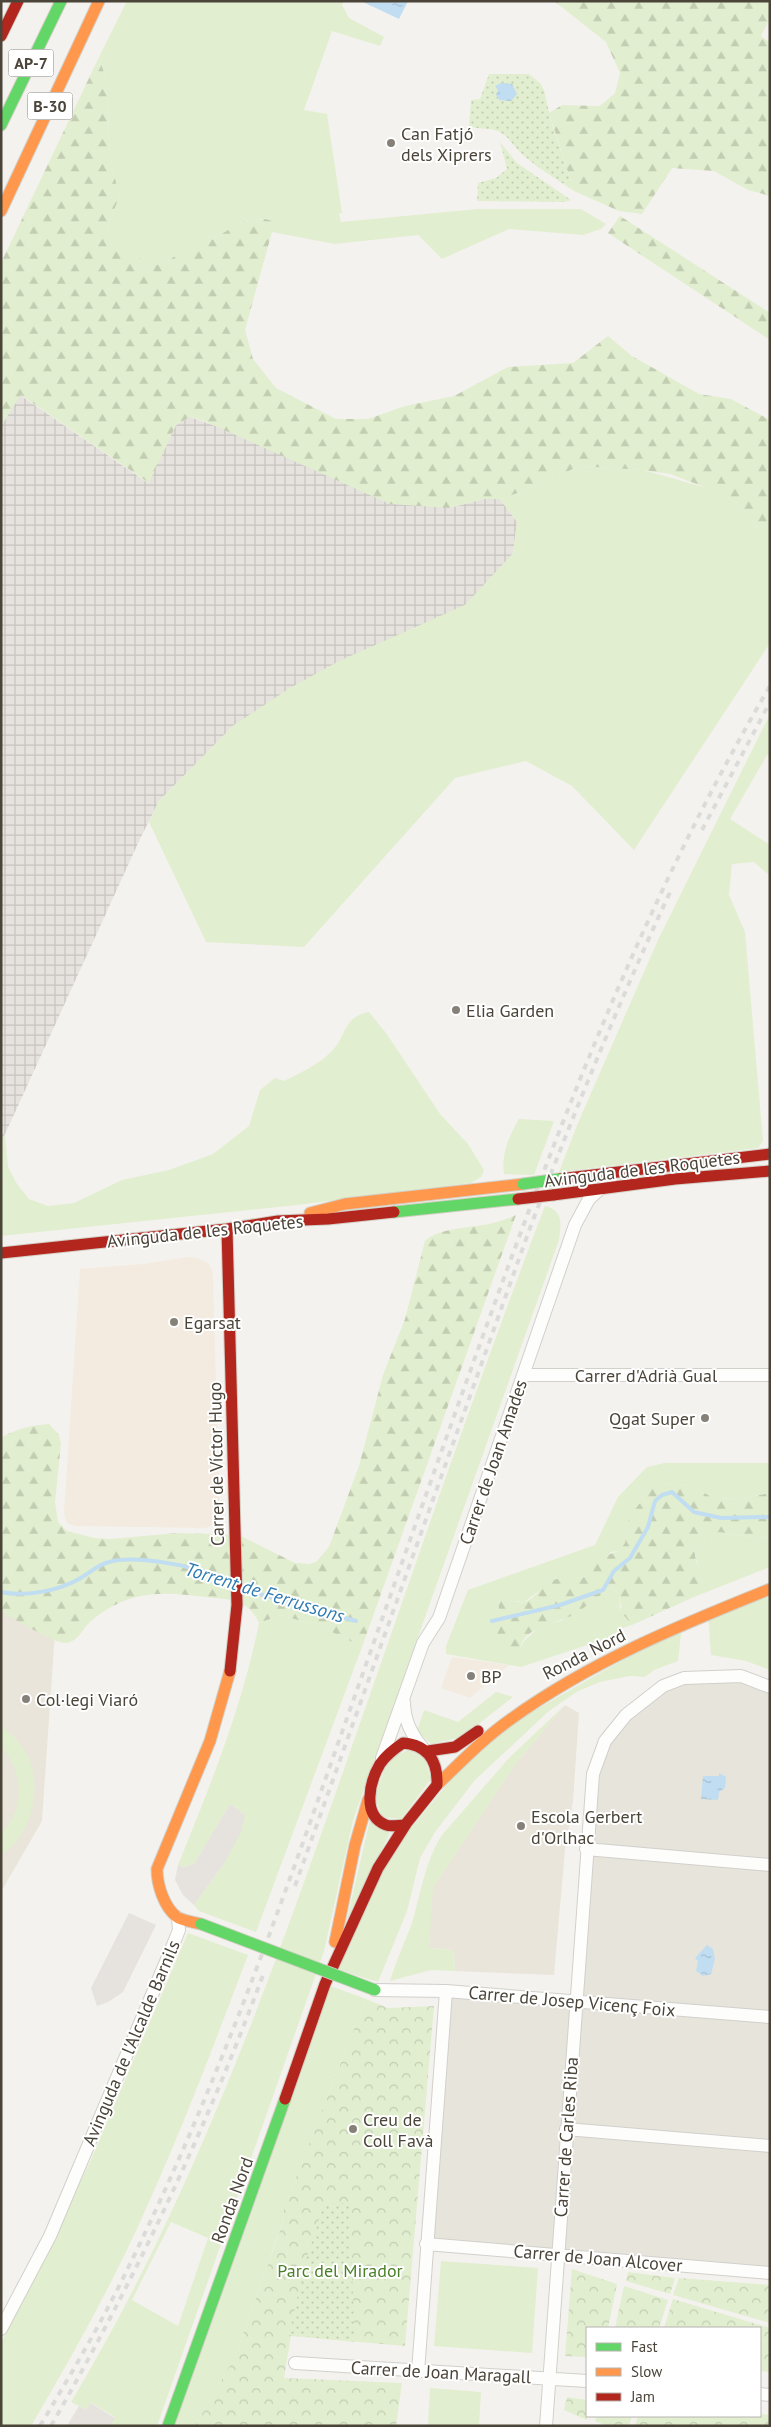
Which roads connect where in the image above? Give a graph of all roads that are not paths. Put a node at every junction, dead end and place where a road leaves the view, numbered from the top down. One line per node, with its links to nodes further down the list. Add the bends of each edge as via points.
1 (18, 1): 4 (main road, AP-7)
2 (60, 1): 5 (main road, AP-7)
3 (99, 1): 6 (main road, B-30)
4 (1, 36)
5 (1, 125)
6 (1, 211)
7 (770, 1144): 8 (street, Avinguda de les Roquetes)
8 (766, 1155): 10 (street, Avinguda de les Roquetes, via 736,1166 694,1170); 12 (main road, Avinguda de les Roquetes)
9 (770, 1170): 10 (main road, Avinguda de les Roquetes)
10 (679, 1179): 13 (main road, Avinguda de les Roquetes)
11 (494, 1187): 14 (street, Avinguda de les Roquetes, via 502,1193); 16 (street, Avinguda de les Roquetes, via 482,1196 431,1201); 17 (main road, via 345,1204)
12 (557, 1187): 14 (main road, Avinguda de les Roquetes, bridge); 14 (main road, Avinguda de les Roquetes, bridge); 15 (street, via 565,1186)
13 (600, 1189): 15 (main road, Avinguda de les Roquetes); 18 (street, Carrer de Joan Amades, via 589,1199)
14 (519, 1192): 16 (main road, Avinguda de les Roquetes)
15 (576, 1192): 18 (street, Carrer de Joan Amades)
16 (409, 1211): 17 (main road, Avinguda de les Roquetes)
17 (286, 1220): 19 (main road, Avinguda de les Roquetes)
18 (575, 1225): 21 (street, Carrer de Joan Amades)
19 (227, 1229): 20 (main road, Avinguda de les Roquetes); 36 (main road, Carrer de Víctor Hugo, via 237,1605 227,1688 203,1760 157,1869 161,1894)
20 (1, 1254)
21 (523, 1375): 22 (street, Carrer d'Adrià Gual); 27 (street, Carrer de Joan Amades, via 439,1618 423,1643)
22 (770, 1375)
23 (770, 1579): 25 (main road, Ronda Nord)
24 (770, 1589): 31 (main road, Ronda Nord, via 594,1666 554,1688 485,1739)
25 (584, 1660)
26 (770, 1688): 34 (street, Carrer de Carles Riba, via 741,1676 684,1678 663,1686 626,1715 605,1741 593,1774)
27 (404, 1695): 29 (street, Carrer de Joan Amades, via 404,1716 414,1738); 30 (street, Carrer de Joan Amades)
28 (504, 1709): 29 (main road, via 462,1744 447,1750)
29 (425, 1749): 30 (main road, via 403,1743); 31 (main road, via 437,1766)
30 (381, 1760): 32 (main road, Ronda Nord)
31 (437, 1785): 33 (main road, Ronda Nord)
32 (368, 1800): 33 (main road, via 374,1817 381,1823 390,1827); 37 (main road, Ronda Nord, via 355,1845)
33 (406, 1824): 37 (main road, Ronda Nord, via 378,1868)
34 (586, 1849): 35 (street); 40 (street, Carrer de Carles Riba)
35 (770, 1865)
36 (178, 1918): 38 (main road, Avinguda de l'Alcalde Barnils, bridge); 47 (street, Avinguda de l'Alcalde Barnils, via 173,1945 50,2236)
37 (326, 1984): 52 (main road, Ronda Nord)
38 (374, 1990): 39 (street, Carrer de Josep Vicenç Foix)
39 (446, 1991): 40 (street, Carrer de Josep Vicenç Foix); 44 (street)
40 (576, 2002): 41 (street, Carrer de Josep Vicenç Foix); 42 (street, Carrer de Carles Riba)
41 (770, 2017)
42 (566, 2129): 43 (street); 45 (street, Carrer de Carles Riba)
43 (770, 2146)
44 (426, 2244): 45 (street, Carrer de Joan Alcover); 49 (street)
45 (559, 2255): 46 (street, Carrer de Joan Alcover); 50 (street, Carrer de Carles Riba)
46 (770, 2273)
47 (1, 2329)
48 (295, 2363): 49 (street, Carrer de Joan Maragall)
49 (418, 2372): 50 (street, Carrer de Joan Maragall)
50 (549, 2378): 51 (street, Carrer de Joan Maragall); 53 (street, Carrer de Carles Riba)
51 (586, 2381)
52 (168, 2426)
53 (546, 2426)

